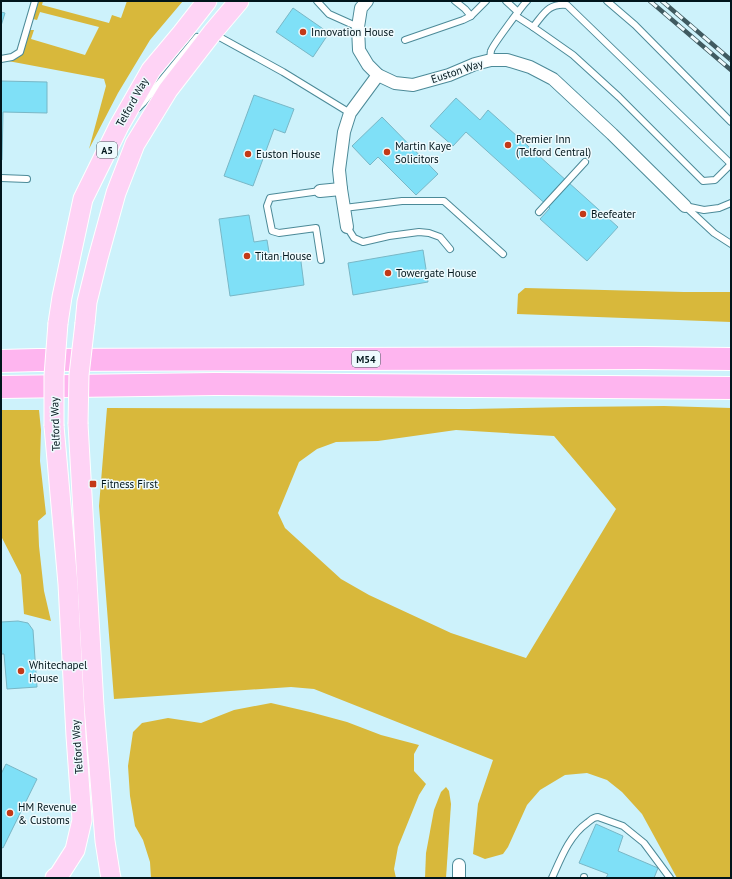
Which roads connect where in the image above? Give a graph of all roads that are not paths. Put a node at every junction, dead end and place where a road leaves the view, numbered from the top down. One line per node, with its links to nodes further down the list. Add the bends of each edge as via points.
1 (35, 1): 17 (lane, via 20,52)
2 (207, 1): 22 (main road, Telford Way / A5, via 151,70)
3 (239, 1): 15 (main road, Telford Way / A5)
4 (317, 1): 13 (lane, via 329,14)
5 (367, 1): 13 (street, Euston Way, via 361,8)
6 (455, 1): 12 (lane)
7 (486, 1): 12 (lane)
8 (506, 1): 11 (lane)
9 (527, 1): 11 (lane)
10 (607, 1): 21 (lane, via 635,25)
11 (517, 14): 14 (lane); 18 (lane, via 491,49)
12 (471, 16): 16 (lane)
13 (358, 27): 19 (street, Euston Way, via 359,50)
14 (533, 27): 24 (lane, via 573,55 703,181 715,180); 24 (lane, via 549,8 558,4 567,5)
15 (208, 31): 20 (lane, via 283,72); 22 (lane); 44 (main road, Telford Way / A5, bridge, via 135,144 116,193 87,302 79,375 78,424 94,706 105,841)
16 (405, 40)
17 (1, 59)
18 (491, 60): 19 (street, Euston Way, via 413,85 394,83); 30 (street, Euston Way, via 507,60 530,67 553,79)
19 (378, 75): 20 (street)
20 (350, 113): 27 (street, via 344,132 339,170)
21 (731, 122)
22 (119, 126): 43 (main road, Telford Way / A5, bridge, via 84,199 58,322 54,426 68,584 82,820 75,850)
23 (585, 162): 32 (lane)
24 (731, 164)
25 (1, 178): 26 (lane)
26 (27, 179)
27 (341, 189): 28 (street); 31 (street)
28 (320, 191): 37 (lane, via 270,198 267,206 272,231 279,233 316,228)
29 (731, 203): 30 (lane, via 704,210)
30 (685, 206): 34 (lane, via 714,233)
31 (344, 208): 33 (street); 36 (lane, via 402,201 444,201)
32 (539, 212)
33 (347, 227): 35 (lane, via 354,238 363,242 420,232 440,237)
34 (731, 244)
35 (450, 249)
36 (503, 254)
37 (321, 260)
38 (731, 359): 39 (highway, M54)
39 (1, 361)
40 (1, 387): 41 (highway, via 223,384)
41 (731, 388)
42 (459, 865): 45 (street)
43 (55, 878)
44 (111, 878)
45 (458, 878)
46 (552, 878): 47 (lane, via 567,846 581,828 595,817 623,826 644,843)
47 (670, 878)

